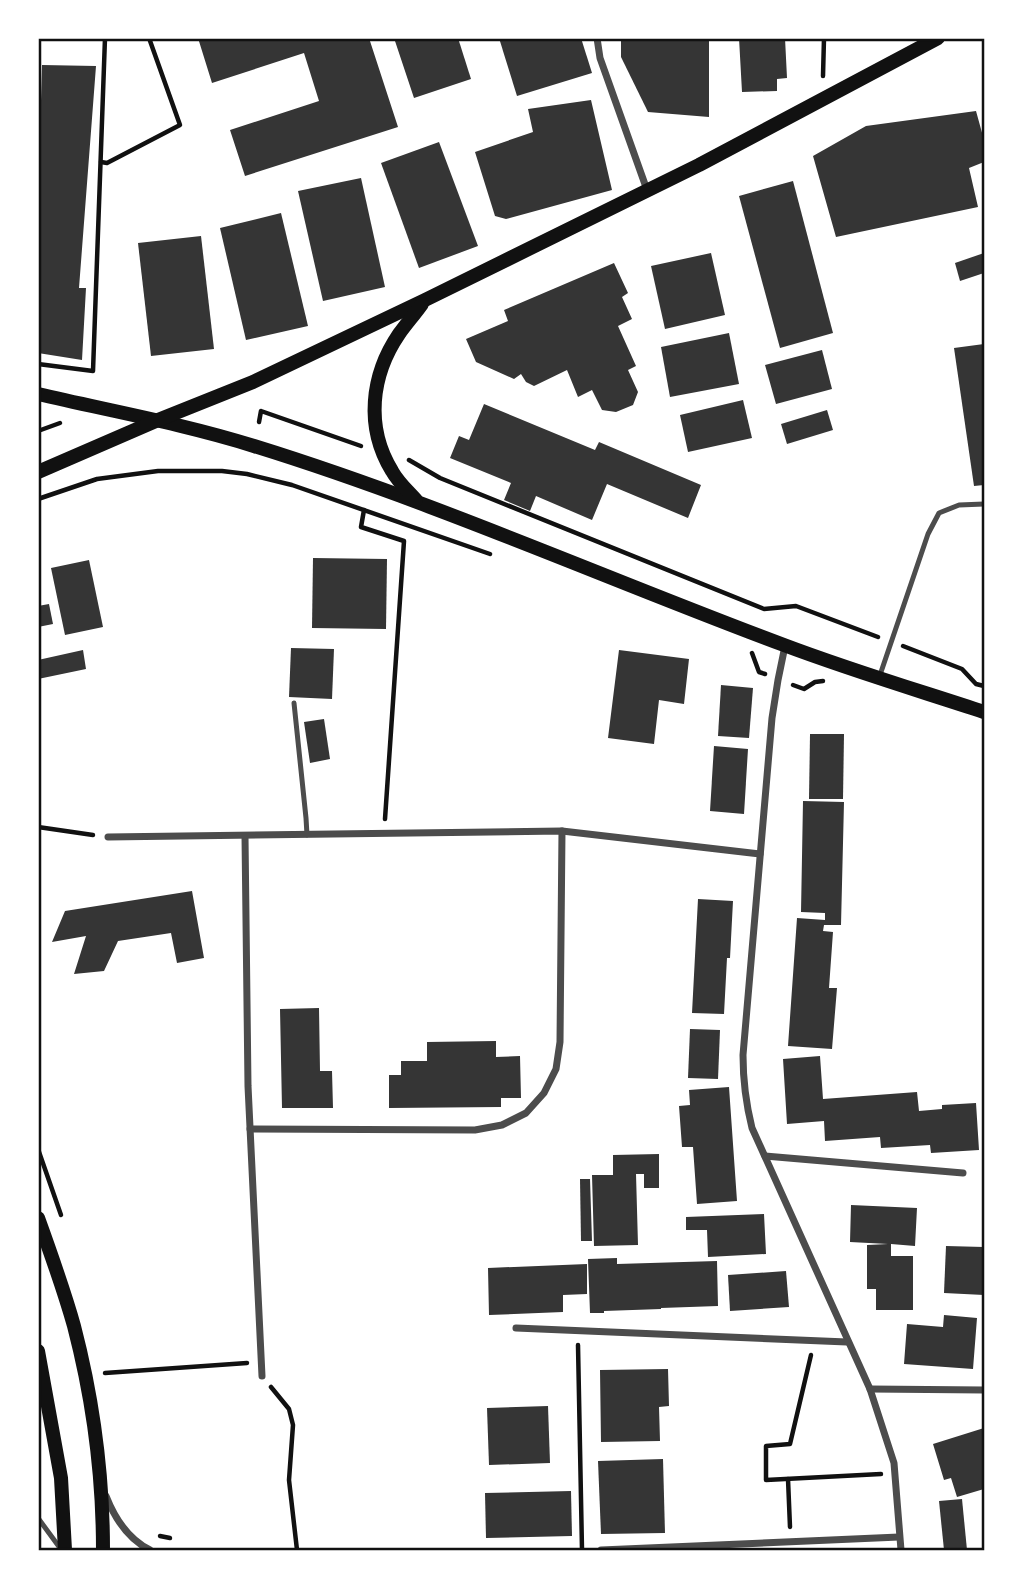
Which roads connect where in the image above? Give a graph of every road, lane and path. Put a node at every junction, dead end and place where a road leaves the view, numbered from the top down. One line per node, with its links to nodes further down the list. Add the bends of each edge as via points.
1 (105, 38): 7 (path)
2 (149, 38): 7 (path, via 180,125)
3 (597, 38): 8 (street)
4 (824, 38): 6 (path)
5 (938, 38): 6 (main road)
6 (822, 99): 8 (main road)
7 (101, 162): 10 (path, via 93,371)
8 (648, 191): 9 (main road)
9 (425, 300): 12 (main road, via 253,382); 21 (main road, via 387,356 373,412 388,464)
10 (38, 364)
11 (38, 394): 12 (main road)
12 (158, 420): 18 (main road); 19 (main road)
13 (258, 422): 16 (path, via 261,411)
14 (60, 423): 15 (path)
15 (38, 431)
16 (367, 448)
17 (402, 453): 25 (path, via 440,478 764,609 796,606)
18 (38, 472)
19 (372, 486): 21 (main road); 23 (path)
20 (38, 499): 23 (path, via 97,480 158,471 222,471 247,472)
21 (417, 501): 26 (main road)
22 (985, 504): 25 (lane, via 960,505 939,513)
23 (363, 510): 24 (path); 36 (path, via 360,527 404,541)
24 (502, 558)
25 (892, 642): 28 (lane); 31 (path, via 962,668)
26 (785, 646): 28 (main road); 29 (street)
27 (749, 648): 29 (path, via 759,672)
28 (879, 678): 33 (main road)
29 (778, 680): 30 (path, via 804,689); 40 (street)
30 (828, 681)
31 (985, 687)
32 (294, 703): 37 (lane)
33 (985, 712)
34 (38, 827): 39 (path)
35 (562, 831): 36 (street); 40 (street); 41 (street, via 560,1042 556,1069 544,1093 526,1113 502,1125 475,1130)
36 (384, 834): 37 (street)
37 (307, 835): 38 (street)
38 (245, 836): 39 (street); 41 (street)
39 (108, 837)
40 (760, 854): 42 (street, via 743,1077 752,1128)
41 (250, 1129): 50 (street)
42 (765, 1156): 43 (street); 48 (street)
43 (964, 1173)
44 (38, 1218): 57 (main road, via 74,1326)
45 (516, 1328): 46 (street)
46 (578, 1330): 47 (street); 65 (path)
47 (814, 1340): 48 (street); 56 (path, via 790,1444 766,1446 766,1480)
48 (847, 1342): 53 (street)
49 (38, 1351): 61 (main road, via 61,1478)
50 (262, 1362): 51 (path); 52 (street)
51 (105, 1373)
52 (262, 1376): 64 (path, via 289,1409 293,1425 289,1480)
53 (870, 1389): 54 (street); 55 (street)
54 (985, 1390)
55 (894, 1473): 56 (path); 59 (street)
56 (788, 1479): 60 (path)
57 (102, 1482): 62 (main road); 63 (street, via 117,1521)
58 (38, 1518): 61 (lane)
59 (899, 1537): 60 (street); 67 (street)
60 (791, 1542): 66 (street)
61 (64, 1550)
62 (103, 1550)
63 (150, 1550)
64 (297, 1550)
65 (582, 1550)
66 (601, 1550)
67 (901, 1550)

